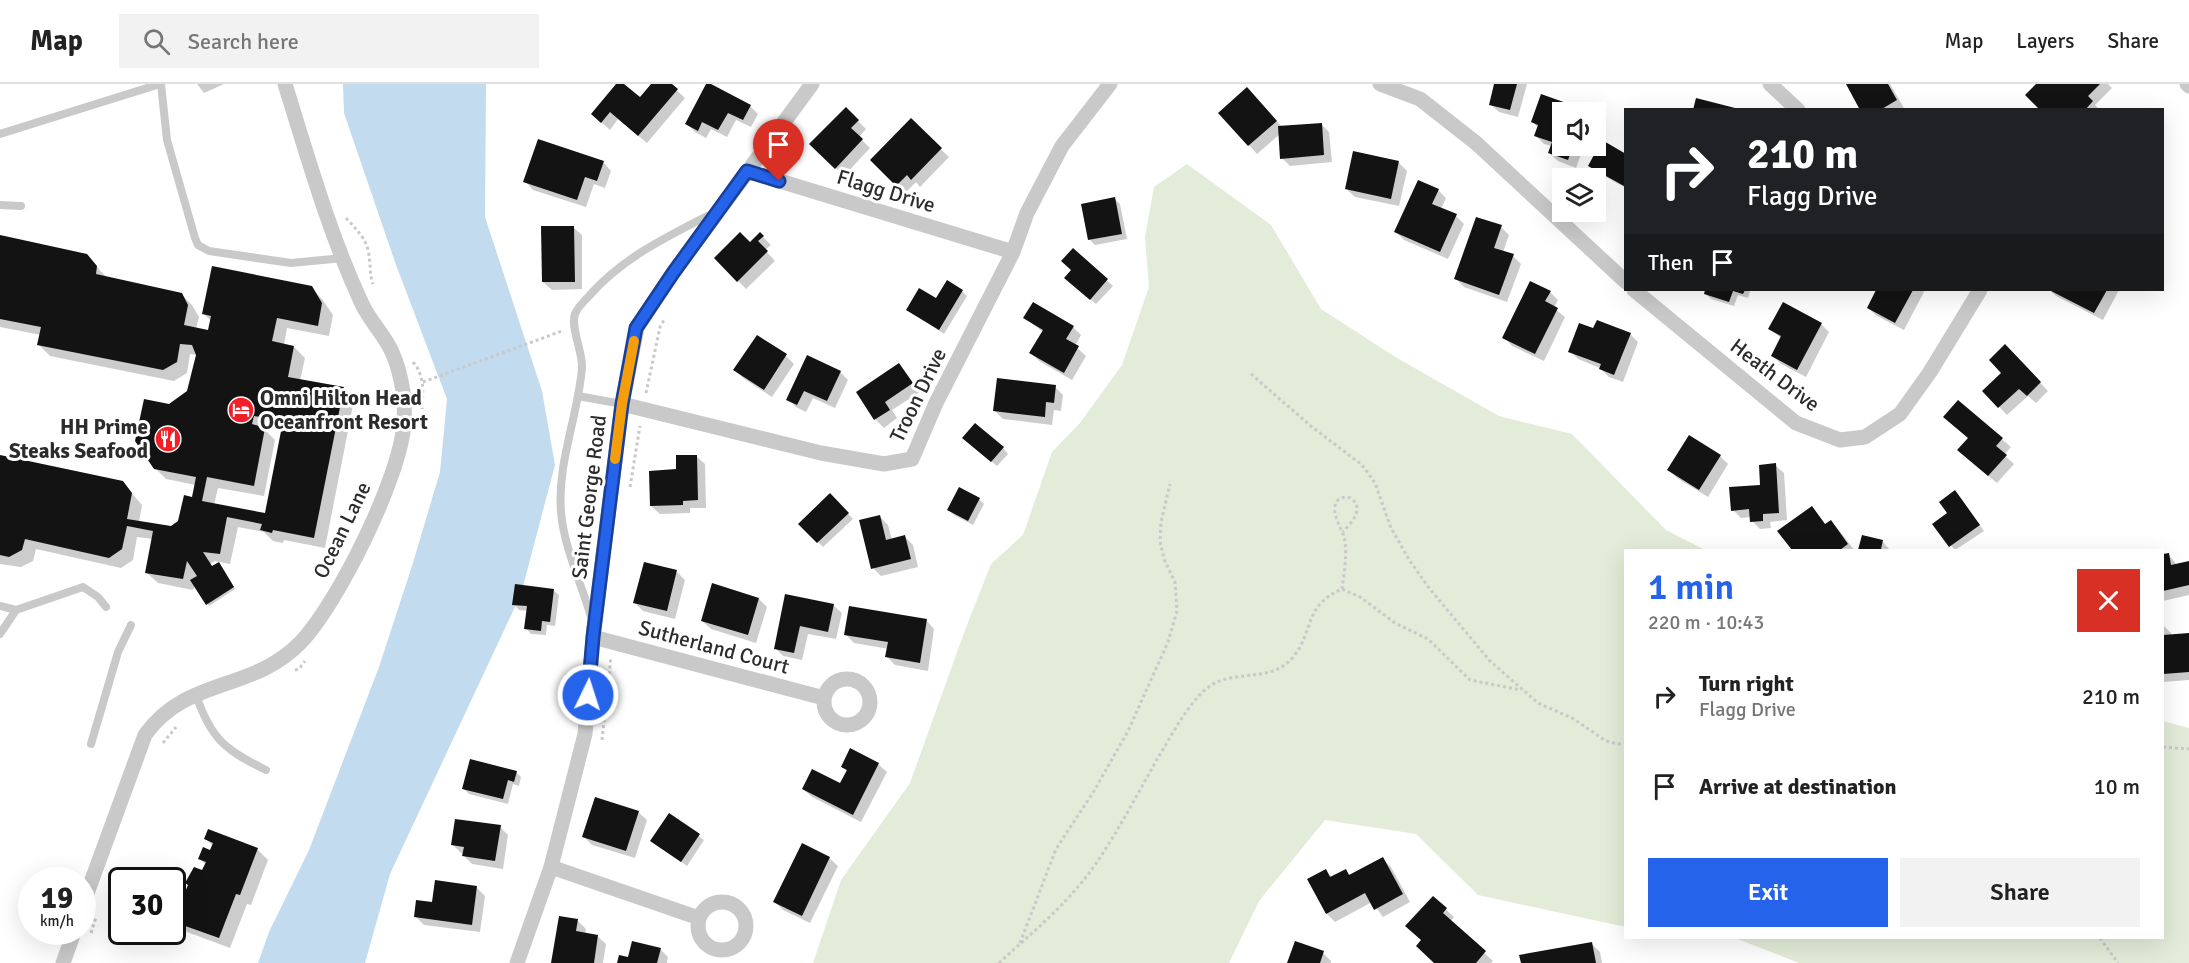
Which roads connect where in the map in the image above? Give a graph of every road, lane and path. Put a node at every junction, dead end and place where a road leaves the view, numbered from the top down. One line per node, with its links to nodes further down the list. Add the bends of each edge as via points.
1 (161, 84): 8 (lane); 15 (lane, via 167,140 198,245 209,251 291,263)
2 (285, 84): 15 (street, Ocean Lane)
3 (812, 84): 9 (street, Saint George Road)
4 (1110, 84): 14 (street, Troon Drive, via 1062,146 1027,213)
5 (1380, 84): 16 (street, via 1420,99 1476,143)
6 (1770, 84): 7 (street)
7 (1795, 108)
8 (0, 134)
9 (747, 171): 12 (street, Saint George Road); 14 (street, Flagg Drive)
10 (0, 205): 11 (lane)
11 (21, 207)
12 (719, 209): 25 (lane, via 630,258 604,279 574,314 582,364); 26 (street, Saint George Road, via 636,328)
13 (345, 218): 17 (path, via 361,234 368,249 370,278)
14 (1012, 252): 27 (street, Troon Drive, via 936,402 912,459 884,464 821,453)
15 (344, 258): 43 (street, Ocean Lane, via 364,308 392,351 402,389 404,424 398,455 362,544 326,609 302,641 279,662 259,673)
16 (1624, 280)
17 (375, 289)
18 (1635, 291): 19 (street, Heath Drive, via 1796,423 1840,440 1865,437 1900,414)
19 (1979, 291)
20 (666, 317): 27 (path, via 660,327)
21 (561, 331): 24 (path)
22 (410, 358): 24 (path)
23 (1251, 374): 42 (path, via 1362,465 1375,483 1391,528 1429,588 1490,661)
24 (423, 382): 28 (path)
25 (578, 396): 26 (lane, Troon Drive); 37 (lane, via 562,483 561,511)
26 (622, 404): 27 (street, Troon Drive); 37 (street, Saint George Road)
27 (643, 409): 30 (path)
28 (422, 410)
29 (1170, 484): 60 (path, via 1160,541 1175,582 1177,611 1168,642 1128,731 1056,849)
30 (628, 497)
31 (1343, 531): 31 (path, via 1335,507 1342,497 1349,497 1357,513); 32 (path, via 1346,544)
32 (1342, 589): 42 (path, via 1428,639 1470,680); 60 (path, via 1327,595 1317,606 1293,657 1282,666 1265,675 1224,679 1207,688 1181,718 1096,862 1060,907)
33 (0, 606): 35 (lane)
34 (106, 607): 35 (lane, via 83,587)
35 (16, 610): 38 (lane)
36 (131, 626): 47 (lane, via 118,652)
37 (593, 633): 39 (street, Sutherland Court); 53 (street, Saint George Road, via 585,734)
38 (0, 634)
39 (612, 642): 44 (street, Sutherland Court); 48 (path)
40 (306, 660): 41 (path)
41 (290, 672)
42 (1521, 690): 46 (path, via 1606,741)
43 (196, 693): 52 (lane, via 218,739 237,756); 54 (street, Ocean Lane, via 155,721 145,735)
44 (824, 698)
45 (178, 725): 49 (path)
46 (1624, 743)
47 (91, 744)
48 (601, 744)
49 (160, 746)
50 (2164, 747): 51 (path)
51 (2189, 749)
52 (266, 770)
53 (551, 867): 57 (street); 62 (street, Saint George Road)
54 (96, 869)
55 (97, 914): 56 (path)
56 (96, 917)
57 (699, 918)
58 (2101, 939): 64 (path)
59 (69, 945): 61 (street)
60 (1019, 946): 63 (path)
61 (63, 963)
62 (517, 963)
63 (999, 963)
64 (2118, 963)

